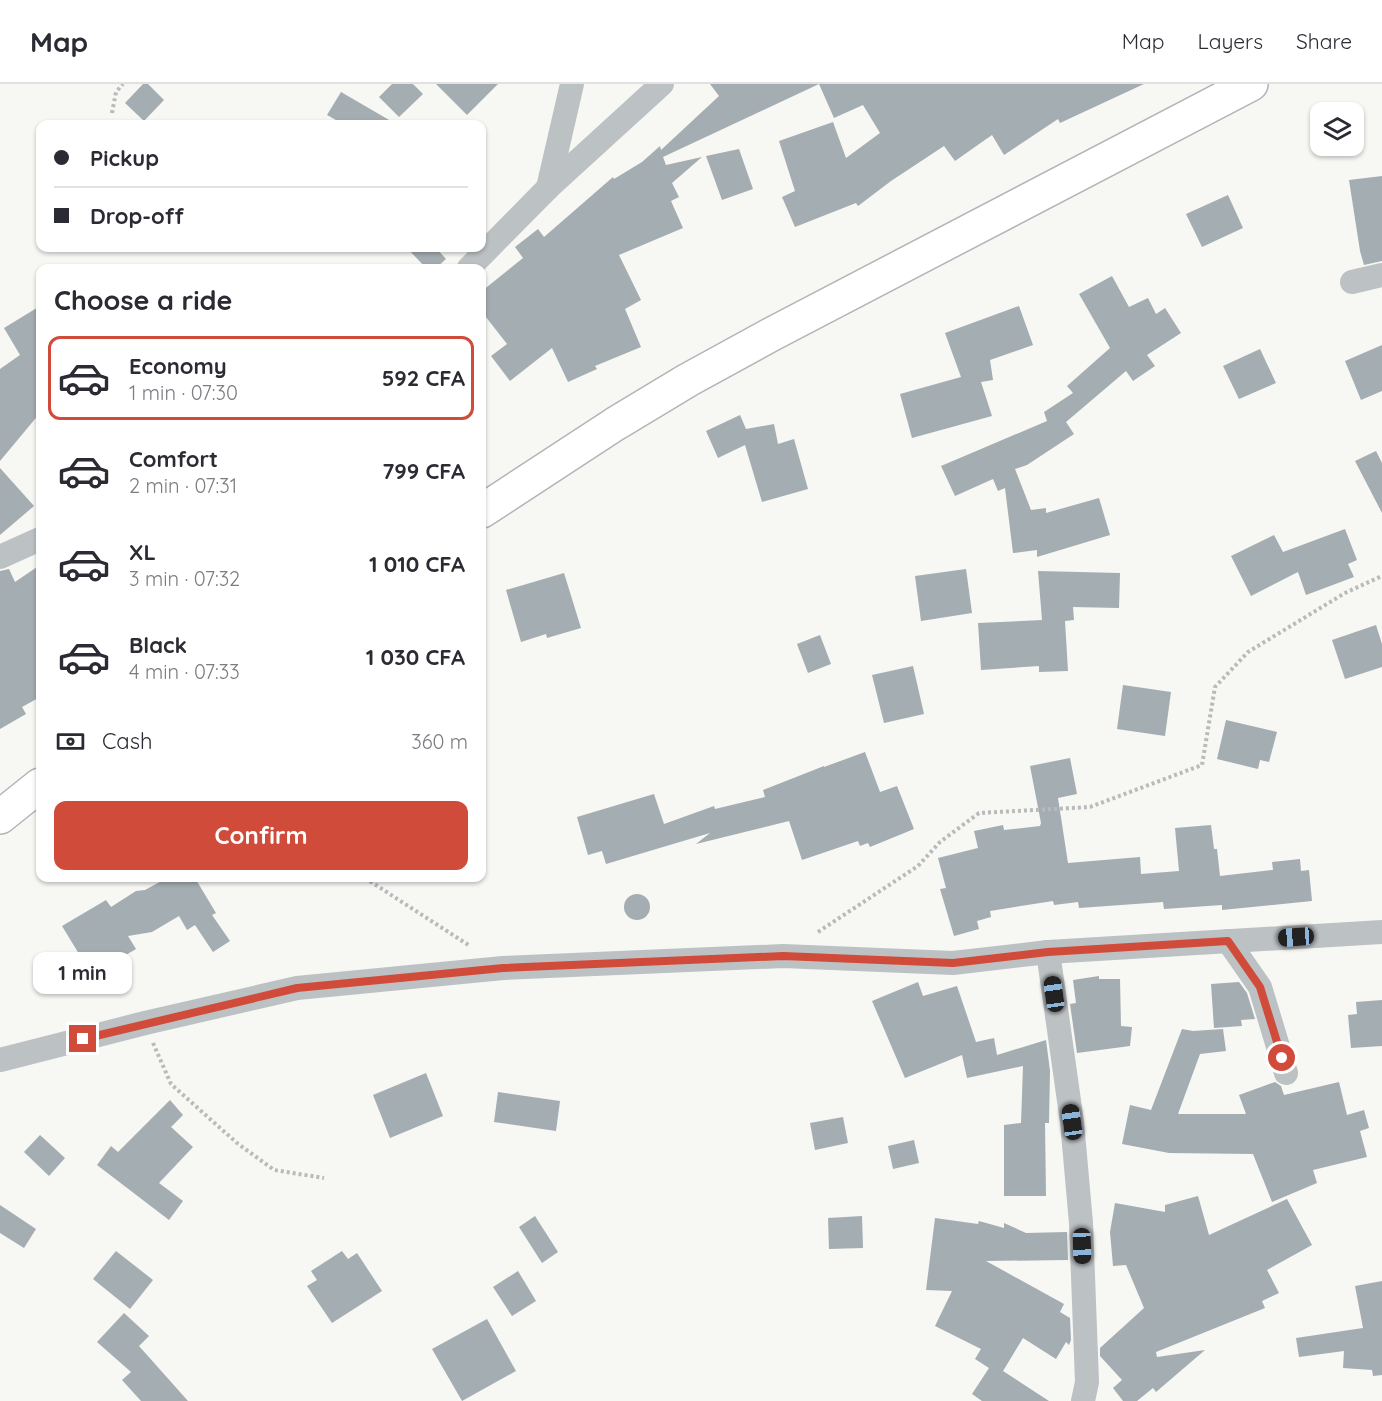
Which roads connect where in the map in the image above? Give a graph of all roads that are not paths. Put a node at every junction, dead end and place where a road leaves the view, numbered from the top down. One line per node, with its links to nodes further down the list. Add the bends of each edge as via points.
1 (572, 84): 4 (street)
2 (662, 84): 4 (street)
3 (1251, 84): 10 (highway, via 697,375)
4 (548, 188): 5 (street)
5 (486, 250)
6 (484, 252): 7 (street)
7 (472, 264)
8 (1382, 275): 9 (street)
9 (1352, 282)
10 (486, 508)
11 (36, 541): 12 (street)
12 (0, 557)
13 (36, 788): 14 (highway)
14 (0, 817)
15 (1382, 932): 16 (street)
16 (1228, 941): 17 (street); 19 (street, via 1260,987)
17 (1048, 952): 18 (street, via 953,963 783,956 503,968 297,988); 20 (street, via 1072,1122 1081,1223 1087,1382)
18 (0, 1060)
19 (1286, 1073)
20 (1083, 1401)

